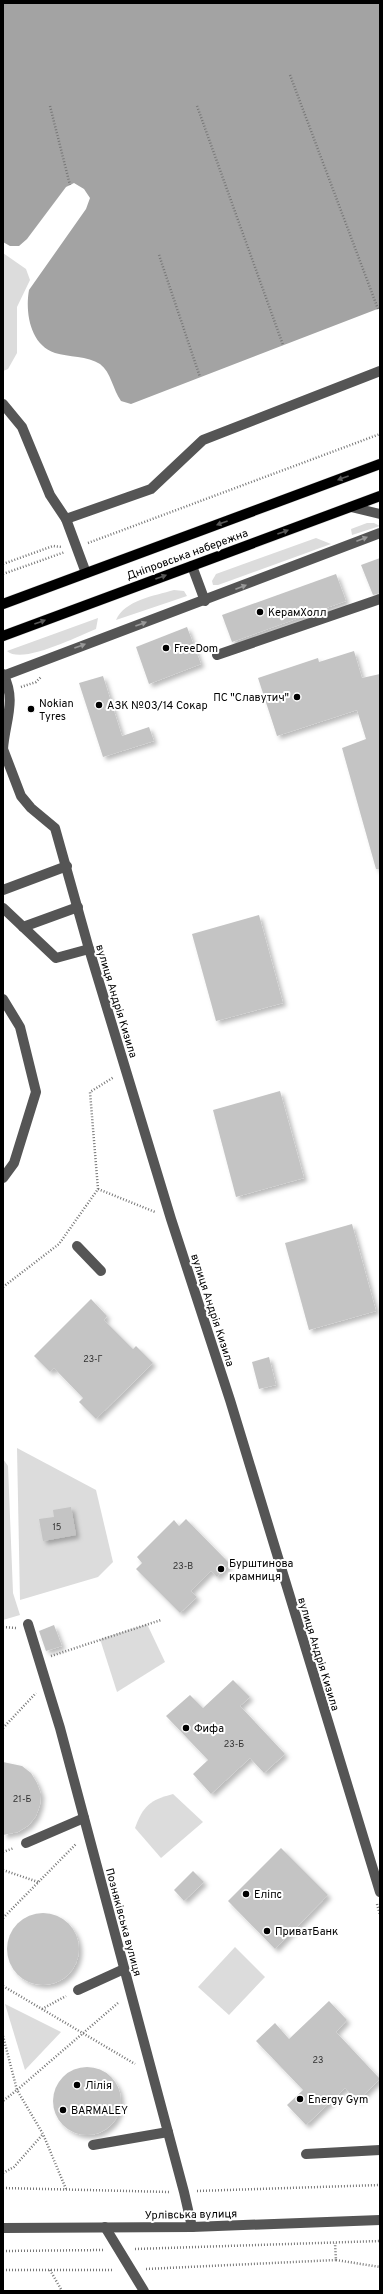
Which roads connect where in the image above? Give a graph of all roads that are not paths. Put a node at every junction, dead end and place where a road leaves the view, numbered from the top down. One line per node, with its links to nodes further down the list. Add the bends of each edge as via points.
1 (380, 371): 7 (street, via 203,440 151,488)
2 (3, 404): 7 (street, via 22,427 50,495)
3 (380, 464): 10 (main road, Дніпровська набережна, one-way to 10)
4 (380, 496): 5 (main road, Дніпровська набережна)
5 (351, 506): 6 (street); 9 (main road, Дніпровська набережна, one-way to 5)
6 (380, 514)
7 (66, 519): 10 (street)
8 (380, 532): 12 (street, one-way to 8)
9 (192, 566): 12 (street); 14 (main road, Дніпровська набережна, one-way to 9)
10 (86, 573): 13 (main road, Дніпровська набережна)
11 (380, 599): 15 (street)
12 (205, 601): 16 (street, one-way to 12)
13 (3, 604)
14 (3, 636)
15 (217, 655)
16 (3, 675): 17 (street, вулиця Андрія Кизила, via 11,700 4,729)
17 (3, 749): 18 (street, вулиця Андрія Кизила, via 21,796 55,828)
18 (67, 866): 19 (street); 20 (street, вулиця Андрія Кизила)
19 (3, 890)
20 (78, 907): 22 (street); 23 (street, вулиця Андрія Кизила)
21 (3, 908): 22 (street)
22 (23, 927): 23 (street, via 56,958)
23 (89, 949): 31 (street, вулиця Андрія Кизила)
24 (3, 999): 25 (street, via 20,1027 36,1092 14,1163)
25 (3, 1178)
26 (77, 1246): 27 (street)
27 (101, 1271)
28 (28, 1624): 29 (street, Позняківська вулиця)
29 (84, 1818): 30 (street); 32 (street, Позняківська вулиця)
30 (26, 1843)
31 (380, 1892)
32 (124, 1969): 33 (street); 34 (street, Позняківська вулиця)
33 (78, 1990)
34 (168, 2132): 35 (street); 40 (street, Позняківська вулиця)
35 (93, 2145)
36 (380, 2150): 37 (street)
37 (306, 2154)
38 (380, 2220): 40 (street, Урлівська вулиця)
39 (105, 2227): 40 (street, Урлівська вулиця); 41 (street, Урлівська вулиця); 42 (street)
40 (192, 2227)
41 (3, 2228)
42 (144, 2291)

